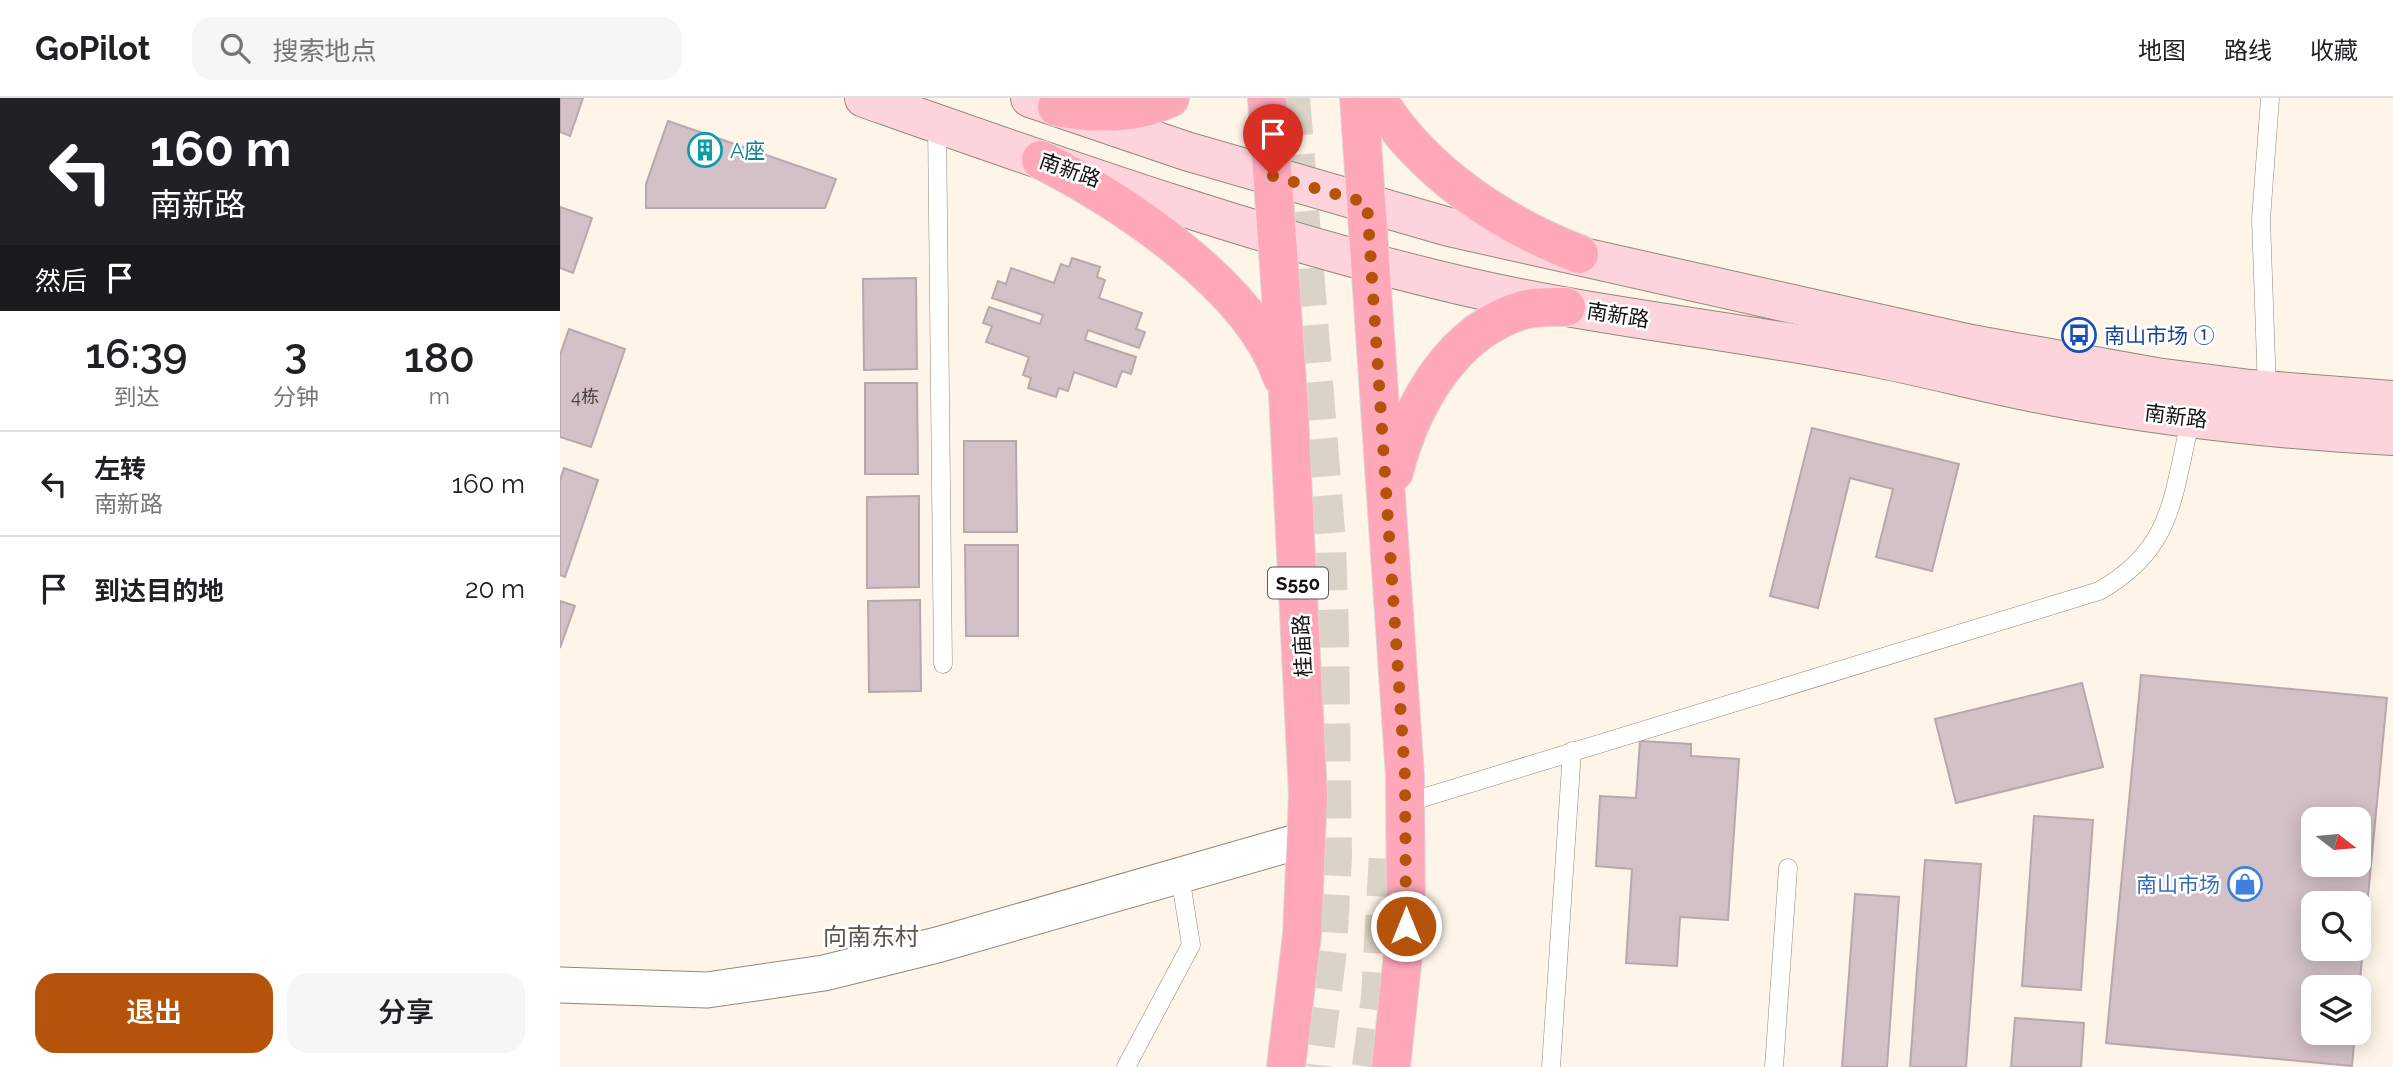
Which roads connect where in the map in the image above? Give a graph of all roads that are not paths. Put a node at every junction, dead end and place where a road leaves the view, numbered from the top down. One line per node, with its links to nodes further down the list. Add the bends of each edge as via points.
1 (864, 98): 8 (main road, 南新路)
2 (1170, 98): 7 (main road, via 1120,112 1080,111)
3 (1267, 98): 10 (main road, 桂庙路 / S550)
4 (1359, 98): 11 (main road)
5 (1377, 98): 13 (main road, via 1406,138 1449,178 1507,219)
6 (2270, 98): 16 (lane, via 2261,219)
7 (1044, 103): 10 (main road, 南新路)
8 (937, 124): 9 (main road, 南新路); 22 (lane)
9 (1041, 160): 12 (main road, 南新路, via 1189,211); 17 (main road, via 1105,195 1192,261 1252,324 1274,359)
10 (1273, 176): 11 (main road, 南新路); 12 (main road, 桂庙路 / S550)
11 (1367, 203): 13 (main road, 南新路, via 1449,227); 14 (main road)
12 (1277, 235): 14 (main road, 南新路); 17 (main road, 桂庙路 / S550)
13 (1579, 254): 16 (main road, 南新路, via 2011,351 2156,377)
14 (1371, 261): 15 (main road, 南新路); 21 (main road)
15 (1566, 307): 19 (main road, 南新路, via 1871,357 2057,398); 21 (main road, via 1524,310 1502,319 1465,344 1443,368 1404,438)
16 (2267, 390): 18 (main road, 南新路)
17 (1288, 394): 25 (main road, 桂庙路 / S550, via 1305,700)
18 (2393, 400)
19 (2191, 418): 20 (main road, 南新路); 23 (lane, via 2163,530 2136,566 2099,591)
20 (2393, 436)
21 (1388, 509): 24 (main road)
22 (943, 664)
23 (1572, 751): 24 (lane); 32 (lane)
24 (1406, 803): 31 (main road, via 1406,926)
25 (1307, 839): 27 (street); 30 (main road, 桂庙路 / S550, via 1302,934)
26 (1788, 868): 33 (lane)
27 (1180, 876): 28 (street, via 824,974 708,990); 29 (lane, via 1191,945)
28 (560, 985)
29 (1125, 1067)
30 (1286, 1067)
31 (1391, 1067)
32 (1551, 1067)
33 (1774, 1067)

